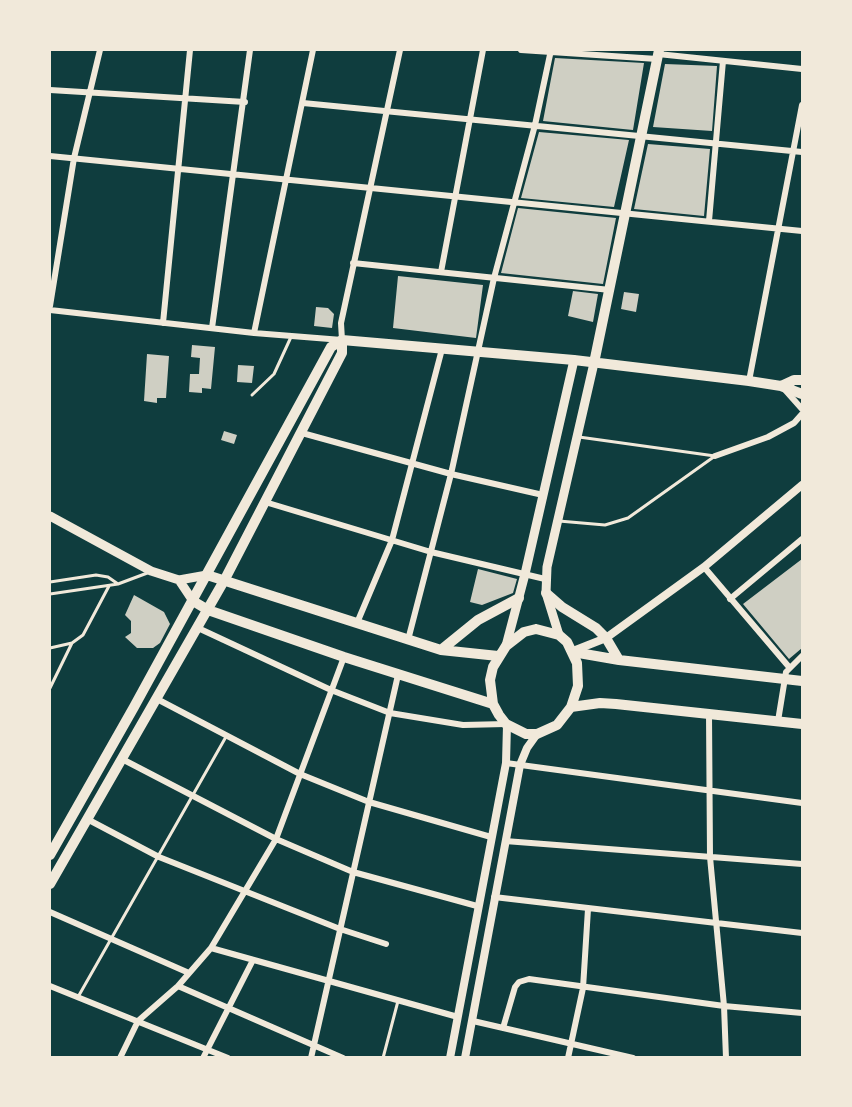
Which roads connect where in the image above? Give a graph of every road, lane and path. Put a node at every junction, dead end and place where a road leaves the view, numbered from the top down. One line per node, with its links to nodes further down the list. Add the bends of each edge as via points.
1 (100, 50): 13 (street)
2 (190, 50): 14 (street)
3 (250, 50): 15 (street)
4 (313, 50): 16 (street)
5 (400, 50): 18 (street)
6 (483, 50): 19 (street)
7 (521, 50): 8 (street)
8 (551, 50): 9 (street); 20 (street)
9 (658, 54): 10 (street); 21 (main road)
10 (723, 61): 11 (street); 22 (street)
11 (802, 69)
12 (50, 90): 13 (street)
13 (89, 91): 14 (street); 26 (street)
14 (186, 99): 15 (street); 27 (street)
15 (244, 102): 28 (street)
16 (303, 103): 18 (street); 29 (street)
17 (802, 105): 23 (street)
18 (386, 111): 19 (street); 30 (street)
19 (471, 119): 20 (street); 31 (street)
20 (535, 125): 21 (street); 32 (street)
21 (641, 136): 22 (street); 33 (main road)
22 (718, 144): 23 (street); 34 (street)
23 (794, 151): 24 (street); 35 (street)
24 (802, 152)
25 (50, 156): 26 (street)
26 (74, 158): 27 (street); 41 (street)
27 (176, 168): 28 (street); 42 (street)
28 (235, 174): 29 (street); 43 (street)
29 (285, 179): 30 (street); 44 (street)
30 (370, 188): 31 (street); 37 (street)
31 (456, 196): 32 (street); 38 (street)
32 (514, 202): 33 (street); 39 (street)
33 (626, 213): 34 (street); 40 (main road)
34 (709, 221): 35 (street)
35 (779, 229): 36 (street); 52 (street)
36 (802, 231)
37 (353, 263): 38 (street); 46 (street, via 341,323)
38 (441, 272): 39 (street)
39 (494, 278): 40 (street); 48 (street)
40 (610, 290): 50 (main road)
41 (50, 308): 42 (street)
42 (163, 323): 43 (street)
43 (212, 328): 44 (street)
44 (254, 333): 45 (street)
45 (291, 335): 46 (street); 55 (lane, via 274,374)
46 (342, 340): 47 (main road); 58 (main road, via 342,352); 74 (main road, via 331,347)
47 (442, 349): 48 (main road); 61 (street)
48 (479, 352): 49 (main road); 62 (street)
49 (574, 360): 50 (main road); 64 (main road)
50 (594, 363): 52 (main road); 59 (main road)
51 (802, 380): 53 (main road)
52 (749, 381): 53 (main road)
53 (781, 386): 54 (main road); 56 (street)
54 (802, 394)
55 (252, 396)
56 (802, 409)
57 (802, 414): 60 (street, via 768,437)
58 (302, 433): 61 (street); 65 (main road)
59 (577, 437): 60 (lane); 67 (main road)
60 (715, 456): 67 (lane, via 628,518 605,525)
61 (413, 463): 62 (street); 69 (street)
62 (451, 474): 64 (street); 70 (street)
63 (802, 485): 71 (street)
64 (543, 495): 73 (main road)
65 (265, 502): 69 (street); 75 (main road)
66 (50, 516): 72 (main road)
67 (557, 520): 76 (main road)
68 (802, 539): 84 (street)
69 (392, 540): 70 (street); 87 (street)
70 (431, 552): 73 (street); 91 (street)
71 (704, 567): 84 (street); 90 (street)
72 (151, 571): 77 (main road); 79 (lane)
73 (525, 574): 76 (street); 83 (main road)
74 (207, 575): 75 (main road); 77 (main road); 85 (main road)
75 (225, 579): 86 (main road); 87 (main road)
76 (545, 579): 81 (main road)
77 (179, 580): 85 (main road)
78 (50, 582): 79 (lane, via 96,575)
79 (118, 584): 80 (lane)
80 (109, 586): 82 (lane); 92 (lane, via 83,635)
81 (546, 593): 89 (main road); 90 (main road)
82 (50, 594)
83 (519, 598): 93 (main road); 95 (main road, via 478,620)
84 (730, 599): 101 (street)
85 (192, 601): 86 (main road); 127 (main road)
86 (208, 610): 88 (main road); 99 (main road)
87 (357, 623): 91 (main road)
88 (198, 628): 106 (street); 107 (main road)
89 (559, 635): 93 (main road, via 536,629 524,632); 96 (main road)
90 (606, 638): 96 (street); 100 (main road)
91 (408, 640): 95 (main road)
92 (72, 643): 94 (lane); 105 (lane)
93 (506, 646): 97 (main road)
94 (50, 648)
95 (441, 650): 97 (main road)
96 (573, 651): 100 (main road); 109 (main road, via 578,674)
97 (498, 656): 108 (main road, via 490,680)
98 (802, 656): 101 (street)
99 (344, 657): 102 (main road); 106 (street)
100 (619, 660): 103 (main road)
101 (789, 668): 103 (street)
102 (398, 675): 108 (main road); 110 (street)
103 (783, 679): 104 (main road); 112 (street)
104 (802, 681)
105 (50, 688)
106 (332, 690): 110 (street); 120 (street)
107 (157, 699): 116 (street); 117 (main road)
108 (493, 704): 114 (main road)
109 (571, 707): 111 (main road, via 600,703); 115 (main road, via 557,724)
110 (390, 712): 114 (street, via 463,725); 123 (street)
111 (709, 713): 112 (main road); 121 (street)
112 (778, 721): 113 (main road)
113 (802, 724)
114 (507, 725): 115 (main road, via 526,734); 118 (street)
115 (537, 734): 119 (street)
116 (227, 735): 120 (street); 122 (lane)
117 (122, 759): 122 (street); 125 (main road)
118 (506, 763): 119 (street); 126 (street)
119 (520, 765): 121 (street); 129 (street)
120 (300, 774): 123 (street); 128 (street)
121 (709, 791): 124 (street); 132 (street)
122 (193, 796): 128 (street); 131 (lane)
123 (369, 802): 126 (street); 134 (street)
124 (802, 803)
125 (87, 819): 131 (street); 135 (main road)
126 (491, 837): 138 (street)
127 (54, 839): 130 (main road)
128 (276, 839): 134 (street); 136 (street)
129 (505, 841): 132 (street); 137 (street)
130 (50, 855)
131 (159, 856): 136 (street); 144 (lane)
132 (710, 857): 133 (street); 141 (street)
133 (802, 864)
134 (353, 872): 138 (street); 142 (street)
135 (50, 884)
136 (246, 890): 142 (street); 146 (street)
137 (494, 897): 139 (street); 159 (street)
138 (477, 906): 158 (street)
139 (588, 909): 141 (street); 152 (street)
140 (50, 912): 144 (street)
141 (716, 922): 143 (street); 155 (street)
142 (340, 929): 145 (street); 149 (street)
143 (802, 933)
144 (112, 940): 148 (street); 153 (lane)
145 (386, 944)
146 (212, 948): 147 (street); 148 (street)
147 (254, 960): 149 (street); 156 (street)
148 (189, 973): 151 (street)
149 (327, 980): 154 (street); 163 (street)
150 (50, 986): 153 (street)
151 (178, 986): 156 (street); 160 (street)
152 (583, 988): 155 (street); 161 (street, via 529,979 519,982); 162 (street)
153 (78, 997): 160 (street)
154 (399, 999): 158 (street); 170 (lane)
155 (724, 1006): 157 (street); 175 (street)
156 (230, 1008): 163 (street); 164 (street)
157 (802, 1013)
158 (458, 1017): 171 (street)
159 (473, 1021): 161 (street); 172 (street)
160 (138, 1022): 164 (street); 165 (street)
161 (503, 1028): 162 (street)
162 (571, 1044): 173 (street); 174 (street)
163 (313, 1046): 168 (street); 169 (street)
164 (207, 1050): 166 (street); 167 (street)
165 (120, 1058)
166 (203, 1058)
167 (228, 1058)
168 (311, 1058)
169 (343, 1058)
170 (383, 1058)
171 (450, 1058)
172 (465, 1058)
173 (568, 1058)
174 (633, 1058)
175 (726, 1058)

